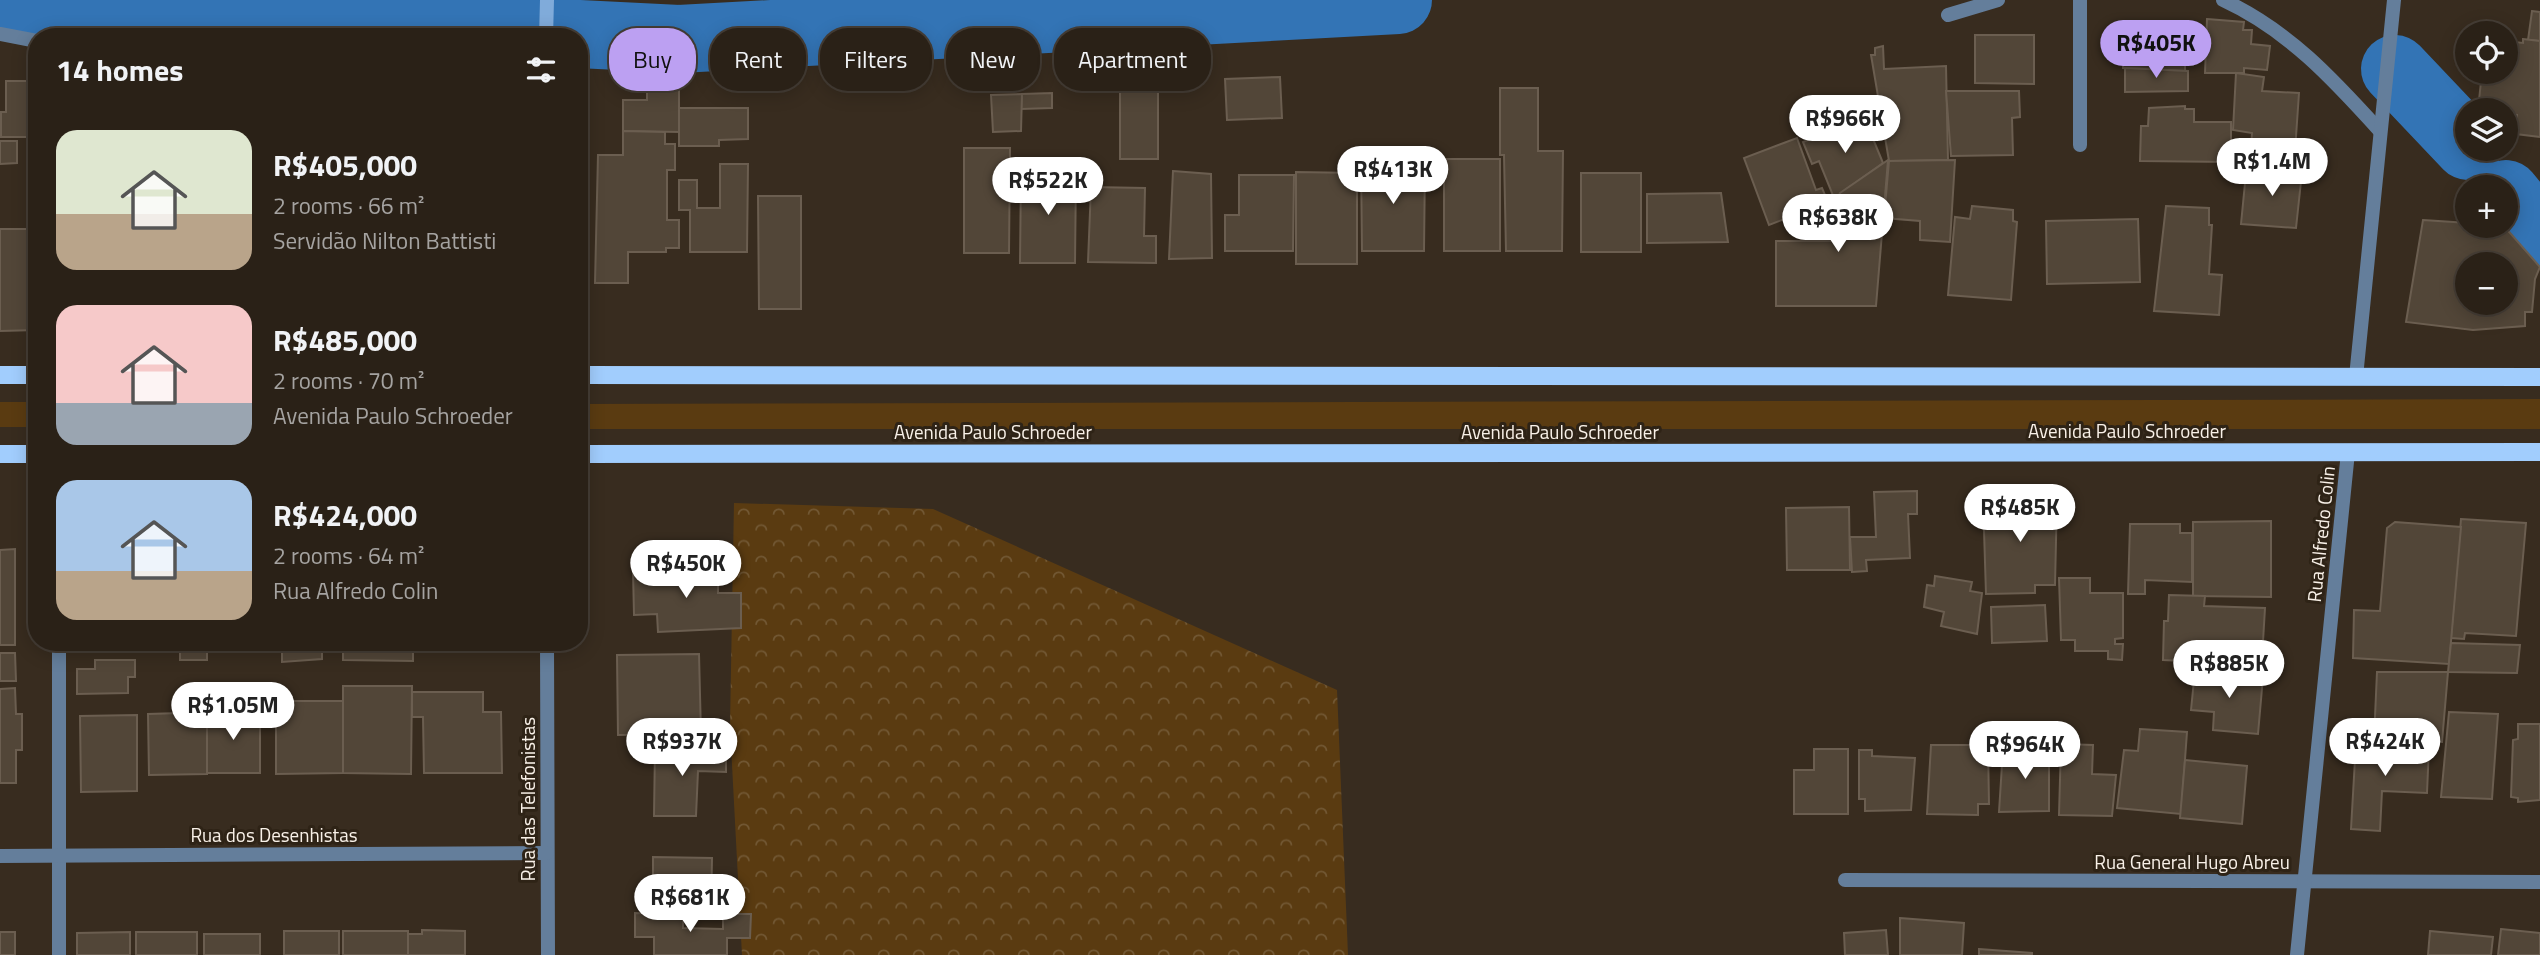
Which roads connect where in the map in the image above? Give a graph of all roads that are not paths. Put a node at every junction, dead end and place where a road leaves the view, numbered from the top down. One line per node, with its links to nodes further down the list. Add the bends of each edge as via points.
1 (1998, 0): 6 (street)
2 (2080, 0): 11 (street)
3 (2224, 0): 10 (street, via 2283,34 2322,67)
4 (2394, 0): 10 (street)
5 (547, 5): 7 (street)
6 (1948, 15)
7 (546, 28)
8 (0, 34): 9 (street)
9 (28, 39)
10 (2381, 131): 15 (street)
11 (2080, 145)
12 (0, 375): 13 (main road)
13 (28, 375)
14 (588, 375): 15 (main road)
15 (2356, 377): 16 (main road)
16 (2540, 377)
17 (2348, 452): 18 (main road, Avenida Paulo Schroeder); 21 (main road, Avenida Paulo Schroeder); 28 (street, Rua Alfredo Colin)
18 (2540, 452)
19 (0, 454): 20 (main road)
20 (28, 454)
21 (588, 454)
22 (58, 651): 26 (street)
23 (547, 651): 24 (street, Rua das Telefonistas)
24 (547, 853): 26 (street, Rua dos Desenhistas); 31 (street, Rua das Telefonistas)
25 (0, 856): 26 (street, Rua dos Desenhistas)
26 (59, 856): 30 (street)
27 (1845, 880): 28 (street, Rua General Hugo Abreu)
28 (2305, 882): 29 (street, Rua General Hugo Abreu); 32 (street, Rua Alfredo Colin)
29 (2540, 883)
30 (59, 955)
31 (548, 955)
32 (2297, 955)

